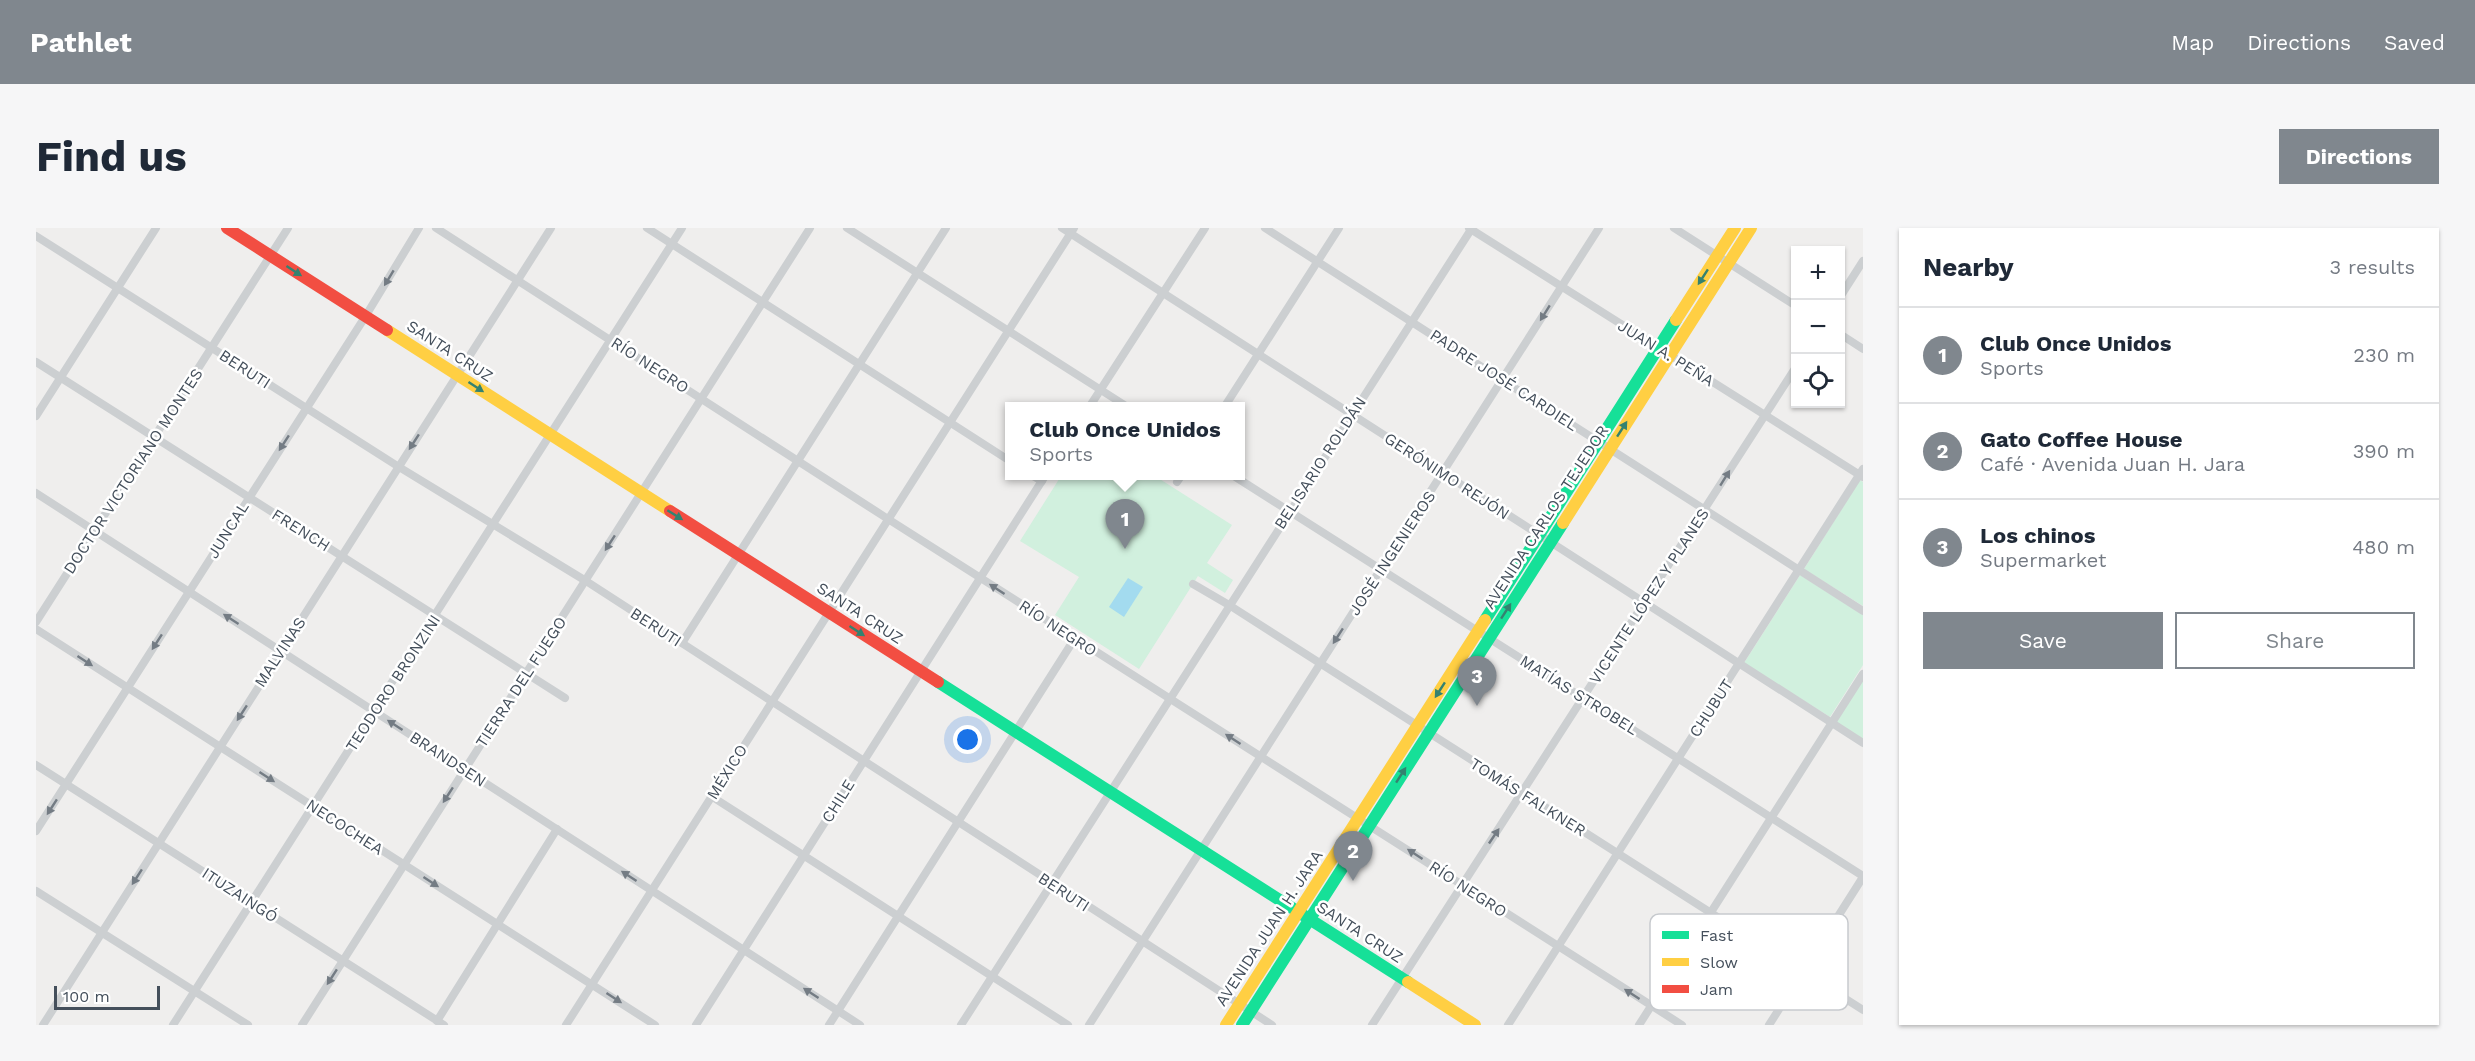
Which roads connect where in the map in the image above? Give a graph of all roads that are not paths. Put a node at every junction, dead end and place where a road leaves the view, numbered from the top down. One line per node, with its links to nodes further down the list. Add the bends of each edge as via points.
1 (156, 228): 32 (street)
2 (226, 228): 25 (main road, SANTA CRUZ)
3 (288, 228): 25 (street, DOCTOR VICTORIANO MONTES)
4 (419, 228): 37 (street, JUNCAL, one-way to 37)
5 (436, 228): 30 (street, RÍO NEGRO)
6 (551, 228): 30 (street, MALVINAS)
7 (647, 228): 23 (street)
8 (682, 228): 23 (street, TEODORO BRONZINI)
9 (810, 228): 35 (street, TIERRA DEL FUEGO)
10 (847, 228): 29 (street)
11 (946, 228): 29 (street)
12 (1062, 228): 21 (street, GERÓNIMO REJÓN)
13 (1204, 228): 34 (street)
14 (1265, 228): 27 (street, PADRE JOSÉ CARDIEL)
15 (1339, 228): 27 (street)
16 (1470, 228): 31 (street, JUAN A. PEÑA); 38 (street, BELISARIO ROLDÁN)
17 (1599, 228): 31 (street, JOSÉ INGENIEROS)
18 (1674, 228): 24 (street)
19 (1735, 228): 24 (main road, AVENIDA CARLOS TEJEDOR)
20 (1751, 228): 28 (main road, AVENIDA CARLOS TEJEDOR)
21 (1072, 231): 34 (street, GERÓNIMO REJÓN); 39 (street, MÉXICO)
22 (36, 236): 32 (street, BERUTI)
23 (672, 244): 35 (street); 41 (street, TEODORO BRONZINI)
24 (1717, 255): 28 (street); 43 (main road, AVENIDA CARLOS TEJEDOR, one-way to 43)
25 (270, 256): 37 (main road, SANTA CRUZ, one-way to 37); 42 (street, DOCTOR VICTORIANO MONTES)
26 (1863, 261): 33 (street)
27 (1318, 262): 38 (street, PADRE JOSÉ CARDIEL); 45 (street)
28 (1728, 263): 36 (street); 46 (main road, AVENIDA CARLOS TEJEDOR)
29 (917, 273): 39 (street); 48 (street)
30 (518, 280): 41 (street, RÍO NEGRO); 49 (street, MALVINAS)
31 (1561, 287): 43 (street, JUAN A. PEÑA); 52 (street, JOSÉ INGENIEROS, one-way to 52)
32 (118, 288): 42 (street, BERUTI); 51 (street)
33 (1845, 289)
34 (1162, 294): 45 (street, GERÓNIMO REJÓN); 53 (street)
35 (763, 302): 48 (street); 54 (street, TIERRA DEL FUEGO)
36 (1791, 303)
37 (365, 317): 49 (main road, SANTA CRUZ); 58 (street, JUNCAL)
38 (1412, 321): 52 (street, PADRE JOSÉ CARDIEL); 59 (street, BELISARIO ROLDÁN)
39 (1008, 331): 53 (street); 62 (street, MÉXICO)
40 (1845, 337): 44 (street)
41 (610, 339): 54 (street, RÍO NEGRO); 63 (street, TEODORO BRONZINI)
42 (212, 347): 58 (street, BERUTI); 64 (street, DOCTOR VICTORIANO MONTES)
43 (1658, 348): 46 (street, JUAN A. PEÑA); 65 (main road, AVENIDA CARLOS TEJEDOR)
44 (1863, 349)
45 (1258, 355): 57 (street); 59 (street, GERÓNIMO REJÓN)
46 (1669, 356): 60 (street, JUAN A. PEÑA); 66 (main road, AVENIDA CARLOS TEJEDOR, one-way to 46)
47 (36, 362): 51 (street, FRENCH)
48 (859, 364): 62 (street); 68 (street)
49 (457, 375): 63 (main road, SANTA CRUZ, one-way to 63); 69 (street, MALVINAS, one-way to 69)
50 (1791, 375): 60 (street, VICENTE LÓPEZ Y PLANES)
51 (61, 377): 61 (street); 64 (street, FRENCH)
52 (1502, 380): 65 (street, PADRE JOSÉ CARDIEL); 70 (street, JOSÉ INGENIEROS)
53 (1101, 390): 55 (street); 56 (street)
54 (701, 398): 68 (street, RÍO NEGRO); 75 (street, TIERRA DEL FUEGO)
55 (1093, 402)
56 (1120, 402)
57 (1228, 402)
58 (307, 408): 69 (street, BERUTI); 76 (street, JUNCAL, one-way to 76)
59 (1352, 414): 70 (street, GERÓNIMO REJÓN); 78 (street, BELISARIO ROLDÁN)
60 (1765, 414): 71 (street, JUAN A. PEÑA); 77 (street, VICENTE LÓPEZ Y PLANES, one-way to 60)
61 (36, 416)
62 (950, 422): 67 (street); 79 (street, MÉXICO)
63 (551, 435): 75 (main road, SANTA CRUZ); 80 (street, TEODORO BRONZINI)
64 (153, 437): 76 (street, FRENCH); 81 (street, DOCTOR VICTORIANO MONTES)
65 (1598, 442): 66 (street, PADRE JOSÉ CARDIEL); 82 (main road, AVENIDA CARLOS TEJEDOR)
66 (1610, 449): 77 (street, PADRE JOSÉ CARDIEL); 83 (main road, AVENIDA CARLOS TEJEDOR)
67 (1005, 458)
68 (797, 461): 79 (street, RÍO NEGRO); 84 (street)
69 (399, 467): 80 (street, BERUTI); 85 (street, MALVINAS)
70 (1443, 473): 82 (street, GERÓNIMO REJÓN); 86 (street, JOSÉ INGENIEROS)
71 (1862, 473): 87 (street, CHUBUT)
72 (1043, 480): 88 (street, CHILE)
73 (1240, 480): 78 (street, MATÍAS STROBEL)
74 (36, 493): 81 (street, BRANDSEN)
75 (642, 494): 84 (main road, SANTA CRUZ, one-way to 84); 89 (street, TIERRA DEL FUEGO, one-way to 89)
76 (249, 497): 85 (street, FRENCH); 91 (street, JUNCAL)
77 (1704, 510): 87 (street, PADRE JOSÉ CARDIEL); 92 (street, VICENTE LÓPEZ Y PLANES)
78 (1289, 511): 86 (street, MATÍAS STROBEL); 93 (street, BELISARIO ROLDÁN)
79 (888, 519): 88 (street, RÍO NEGRO); 95 (street, MÉXICO)
80 (494, 523): 89 (street, BERUTI); 96 (street, TEODORO BRONZINI)
81 (94, 531): 91 (street, BRANDSEN); 97 (street, DOCTOR VICTORIANO MONTES)
82 (1539, 535): 83 (street, GERÓNIMO REJÓN); 99 (main road, AVENIDA CARLOS TEJEDOR)
83 (1550, 542): 92 (street, GERÓNIMO REJÓN); 101 (main road, AVENIDA CARLOS TEJEDOR, one-way to 83)
84 (738, 554): 95 (main road, SANTA CRUZ); 102 (street)
85 (342, 556): 96 (street, FRENCH); 103 (street, MALVINAS)
86 (1381, 570): 99 (street, MATÍAS STROBEL); 105 (street, JOSÉ INGENIEROS, one-way to 105)
87 (1799, 570): 94 (street, PADRE JOSÉ CARDIEL); 104 (street, CHUBUT)
88 (980, 578): 100 (street, RÍO NEGRO, one-way to 88); 106 (street, CHILE)
89 (586, 581): 102 (street, BERUTI); 107 (street, TIERRA DEL FUEGO)
90 (1193, 584): 93 (street, TOMÁS FALKNER)
91 (189, 592): 103 (street, BRANDSEN, one-way to 91); 109 (street, JUNCAL, one-way to 109)
92 (1645, 603): 104 (street, GERÓNIMO REJÓN); 112 (street, VICENTE LÓPEZ Y PLANES)
93 (1229, 605): 105 (street, TOMÁS FALKNER); 111 (street, BELISARIO ROLDÁN)
94 (1863, 611)
95 (828, 612): 106 (main road, SANTA CRUZ, one-way to 106); 113 (street, MÉXICO)
96 (436, 616): 107 (street, FRENCH); 114 (street, TEODORO BRONZINI)
97 (36, 622)
98 (36, 629): 109 (street, NECOCHEA, one-way to 109)
99 (1477, 632): 101 (street, MATÍAS STROBEL); 116 (main road, AVENIDA CARLOS TEJEDOR, one-way to 116)
100 (1075, 638): 111 (street, RÍO NEGRO); 117 (street)
101 (1488, 639): 112 (street, MATÍAS STROBEL); 116 (main road, AVENIDA CARLOS TEJEDOR)
102 (682, 643): 113 (street, BERUTI)
103 (281, 651): 114 (street, BRANDSEN); 119 (street, MALVINAS, one-way to 119)
104 (1739, 663): 115 (street, GERÓNIMO REJÓN); 121 (street, CHUBUT)
105 (1320, 665): 116 (street, TOMÁS FALKNER); 120 (street, JOSÉ INGENIEROS)
106 (921, 671): 117 (main road, SANTA CRUZ); 122 (street, CHILE)
107 (526, 673): 110 (street, FRENCH); 124 (street, TIERRA DEL FUEGO)
108 (1863, 674): 115 (street)
109 (128, 688): 119 (street, NECOCHEA); 125 (street, JUNCAL)
110 (565, 698)
111 (1169, 698): 120 (street, RÍO NEGRO, one-way to 111); 126 (street, BELISARIO ROLDÁN)
112 (1584, 698): 121 (street, MATÍAS STROBEL); 127 (street, VICENTE LÓPEZ Y PLANES)
113 (771, 702): 122 (street, BERUTI); 128 (street, MÉXICO)
114 (375, 712): 124 (street, BRANDSEN, one-way to 114); 129 (street, TEODORO BRONZINI)
115 (1832, 723): 118 (street, GERÓNIMO REJÓN); 130 (street)
116 (1422, 730): 127 (street, TOMÁS FALKNER); 131 (main road, AVENIDA CARLOS TEJEDOR)
117 (1015, 731): 126 (main road, SANTA CRUZ); 132 (street)
118 (1863, 743)
119 (220, 747): 129 (street, NECOCHEA, one-way to 129); 135 (street, MALVINAS)
120 (1260, 756): 131 (street, RÍO NEGRO); 136 (street, JOSÉ INGENIEROS)
121 (1678, 758): 130 (street, MATÍAS STROBEL); 137 (street, CHUBUT)
122 (863, 762): 132 (street, BERUTI); 138 (street, CHILE)
123 (36, 765): 125 (street, ITUZAINGÓ)
124 (465, 770): 133 (street, BRANDSEN); 139 (street, TIERRA DEL FUEGO, one-way to 139)
125 (66, 784): 134 (street, JUNCAL, one-way to 134); 135 (street, ITUZAINGÓ)
126 (1110, 792): 136 (main road, SANTA CRUZ); 141 (street, BELISARIO ROLDÁN)
127 (1522, 794): 137 (street, TOMÁS FALKNER); 142 (street, VICENTE LÓPEZ Y PLANES, one-way to 127)
128 (711, 796): 138 (street); 143 (street, MÉXICO)
129 (314, 807): 139 (street, NECOCHEA); 145 (street, TEODORO BRONZINI)
130 (1771, 818): 140 (street, MATÍAS STROBEL); 146 (street)
131 (1364, 821): 142 (street, RÍO NEGRO, one-way to 131); 149 (main road, AVENIDA JUAN H. JARA)
132 (957, 823): 141 (street, BERUTI); 148 (street)
133 (556, 829): 143 (street, BRANDSEN, one-way to 133); 150 (street)
134 (36, 831)
135 (159, 843): 145 (street, ITUZAINGÓ); 151 (street, MALVINAS, one-way to 151)
136 (1201, 850): 149 (main road, SANTA CRUZ); 152 (street, JOSÉ INGENIEROS)
137 (1617, 854): 146 (street, TOMÁS FALKNER); 153 (street, CHUBUT)
138 (804, 855): 148 (street); 154 (street, CHILE)
139 (404, 865): 150 (street, NECOCHEA, one-way to 150); 155 (street, TIERRA DEL FUEGO)
140 (1863, 877): 147 (street)
141 (1051, 884): 152 (street, BERUTI); 156 (street, BELISARIO ROLDÁN)
142 (1462, 885): 153 (street, RÍO NEGRO); 157 (street, VICENTE LÓPEZ Y PLANES)
143 (651, 890): 154 (street, BRANDSEN); 158 (street, MÉXICO)
144 (36, 891): 151 (street)
145 (252, 903): 155 (street, ITUZAINGÓ); 159 (street, TEODORO BRONZINI)
146 (1710, 913)
147 (1839, 914)
148 (898, 915): 156 (street); 167 (street)
149 (1304, 916): 157 (main road, SANTA CRUZ); 161 (main road, AVENIDA JUAN H. JARA); 168 (main road, AVENIDA JUAN H. JARA)
150 (497, 924): 158 (street, NECOCHEA); 169 (street)
151 (102, 933): 159 (street); 170 (street, MALVINAS)
152 (1142, 942): 161 (street, BERUTI); 181 (street, JOSÉ INGENIEROS)
153 (1558, 946): 162 (street, RÍO NEGRO, one-way to 153); 187 (street, CHUBUT)
154 (744, 950): 167 (street, BRANDSEN, one-way to 154); 176 (street, CHILE)
155 (343, 961): 169 (street, ITUZAINGÓ); 173 (street, TIERRA DEL FUEGO, one-way to 173)
156 (992, 976): 179 (street, BELISARIO ROLDÁN); 180 (street)
157 (1402, 978): 185 (street, VICENTE LÓPEZ Y PLANES); 186 (main road, SANTA CRUZ)
158 (592, 984): 174 (street, MÉXICO); 175 (street, NECOCHEA, one-way to 175)
159 (195, 992): 171 (street, TEODORO BRONZINI); 172 (street)
160 (1848, 1001): 166 (street, TOMÁS FALKNER)
161 (1240, 1004): 168 (street, BERUTI); 182 (main road, AVENIDA JUAN H. JARA)
162 (1650, 1005)
163 (1650, 1008): 188 (street)
164 (1658, 1010): 189 (street, RÍO NEGRO)
165 (1778, 1010): 190 (street)
166 (1863, 1010)
167 (838, 1011): 177 (street); 178 (street, BRANDSEN)
168 (1251, 1011): 183 (main road, AVENIDA JUAN H. JARA); 184 (street, BERUTI)
169 (440, 1023)
170 (39, 1024)
171 (173, 1025)
172 (248, 1025)
173 (302, 1025)
174 (566, 1025)
175 (655, 1025)
176 (696, 1025)
177 (829, 1025)
178 (860, 1025)
179 (961, 1025)
180 (1068, 1025)
181 (1089, 1025)
182 (1226, 1025)
183 (1242, 1025)
184 (1272, 1025)
185 (1372, 1025)
186 (1475, 1025)
187 (1508, 1025)
188 (1639, 1025)
189 (1682, 1025)
190 (1768, 1025)

